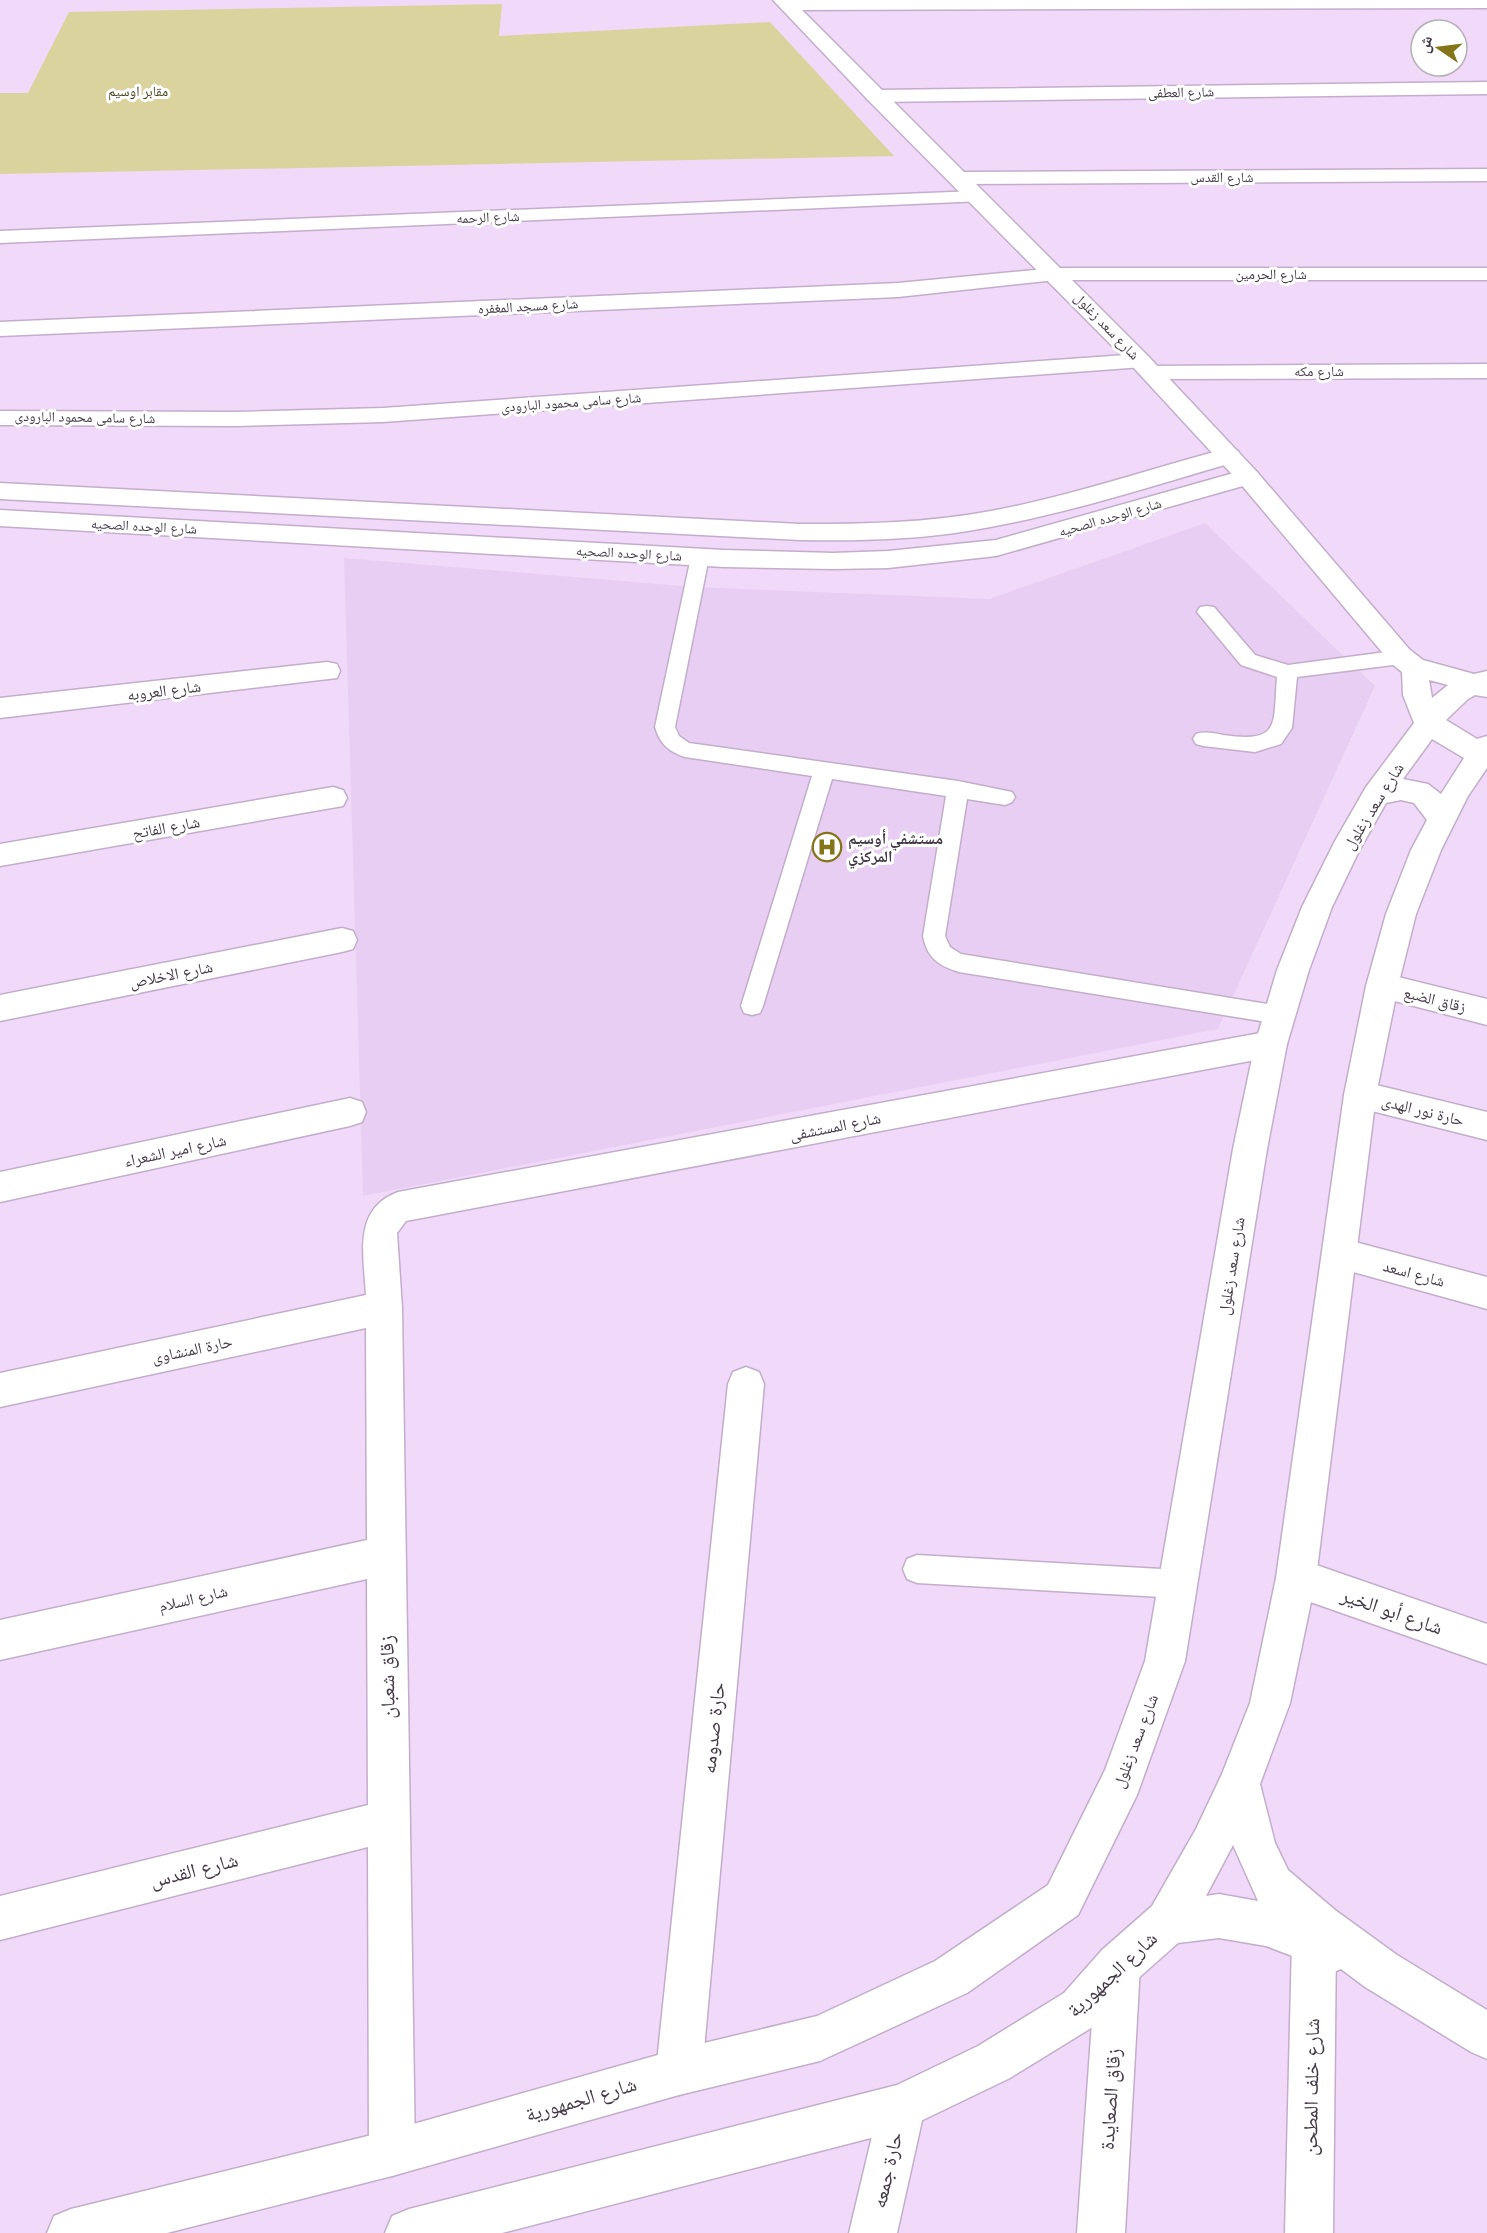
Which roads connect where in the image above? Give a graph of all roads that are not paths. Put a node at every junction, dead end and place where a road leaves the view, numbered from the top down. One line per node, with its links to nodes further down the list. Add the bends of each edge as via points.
1 (785, 3): 2 (street); 4 (street, شارع سعد زغلول)
2 (1487, 3)
3 (1487, 88): 4 (street, شارع العطفى)
4 (875, 96): 6 (street, شارع سعد زغلول)
5 (1487, 175): 6 (street, شارع القدس)
6 (957, 178): 7 (street, شارع سعد زغلول)
7 (976, 197): 8 (street, شارع الرحمه); 9 (street, شارع سعد زغلول)
8 (0, 237)
9 (1056, 274): 10 (street, شارع الحرمين); 11 (street, شارع مسجد المغفره, via 898,290); 12 (street, شارع سعد زغلول)
10 (1487, 274)
11 (0, 329)
12 (1145, 366): 13 (street, شارع مكه); 14 (street, شارع سامى محمود البارودى, via 383,415); 15 (street, شارع سعد زغلول)
13 (1487, 371)
14 (0, 418)
15 (1229, 456): 16 (street, شارع سعد زغلول); 17 (street, شارع الوحده الصحيه, via 1024,512 952,525 877,532 800,532)
16 (1248, 477): 19 (street, شارع الوحده الصحيه, via 1035,539 955,555 871,561); 21 (street, شارع سعد زغلول)
17 (0, 491)
18 (0, 518): 19 (street, شارع الوحده الصحيه)
19 (700, 557): 29 (lane, via 665,727 667,736 685,750)
20 (1207, 612): 23 (lane, via 1248,660)
21 (1408, 662): 23 (lane, via 1350,662); 24 (street); 26 (street)
22 (327, 671): 25 (street, شارع العروبه)
23 (1288, 672): 27 (lane, via 1281,731 1274,739 1261,744)
24 (1482, 684): 26 (street, شارع سعد زغلول, via 1458,692)
25 (0, 708)
26 (1428, 723): 28 (street); 31 (street, شارع سعد زغلول)
27 (1203, 739)
28 (1485, 753): 34 (street)
29 (824, 770): 30 (lane); 38 (lane)
30 (958, 789): 32 (lane); 41 (lane, via 934,936 940,953 959,963)
31 (1379, 792): 34 (street, via 1416,790 1435,805); 41 (street, شارع سعد زغلول, via 1317,907)
32 (1005, 797)
33 (333, 798): 35 (street, شارع الفاتح)
34 (1442, 820): 37 (street, via 1401,914)
35 (0, 855)
36 (342, 940): 39 (street, شارع الاخلاص)
37 (1382, 986): 40 (street, زقاق الضبع); 42 (street)
38 (752, 1006)
39 (0, 1008)
40 (1487, 1012)
41 (1275, 1030): 46 (street, شارع المستشفى); 55 (street, شارع سعد زغلول, via 1250,1149)
42 (1360, 1095): 44 (street, حارة نور الهدى); 47 (street)
43 (350, 1112): 45 (street, شارع امير الشعراء)
44 (1487, 1126)
45 (0, 1187)
46 (398, 1207): 49 (street, زقاق شعبان, via 389,1214 380,1232)
47 (1341, 1254): 48 (street, شارع اسعد); 54 (street)
48 (1487, 1293)
49 (384, 1308): 51 (street, حارة المنشاوى); 52 (street, زقاق شعبان)
50 (746, 1384): 67 (street, حارة صدومه)
51 (0, 1390)
52 (386, 1555): 56 (street, شارع السلام); 59 (street, زقاق شعبان)
53 (917, 1569): 55 (lane)
54 (1296, 1578): 57 (street, شارع أبو الخير); 58 (street, via 1270,1703)
55 (1179, 1584): 60 (street, شارع سعد زغلول, via 1165,1661 1122,1780)
56 (0, 1640)
57 (1487, 1644)
58 (1239, 1784): 62 (street); 65 (street, via 1255,1849 1273,1885 1319,1926)
59 (388, 1821): 61 (street, شارع القدس); 69 (street, زقاق شعبان)
60 (1063, 1900): 67 (street, شارع الجمهورية, via 951,1977 820,2038)
61 (0, 1918)
62 (1168, 1922): 63 (street, via 1219,1916 1266,1924); 64 (street, شارع الجمهورية)
63 (1314, 1940): 65 (street); 74 (street, شارع خلف المطحن)
64 (1118, 1966): 68 (street, شارع الجمهورية, via 1080,2009 994,2062); 73 (street, زقاق الصعايدة)
65 (1381, 1971): 66 (street)
66 (1487, 2036)
67 (679, 2072): 69 (street, شارع الجمهورية)
68 (902, 2107): 71 (street, شارع الجمهورية); 72 (street, حارة جمعه)
69 (392, 2153): 70 (street, شارع الجمهورية)
70 (71, 2233)
71 (409, 2233)
72 (873, 2233)
73 (1101, 2233)
74 (1309, 2233)

